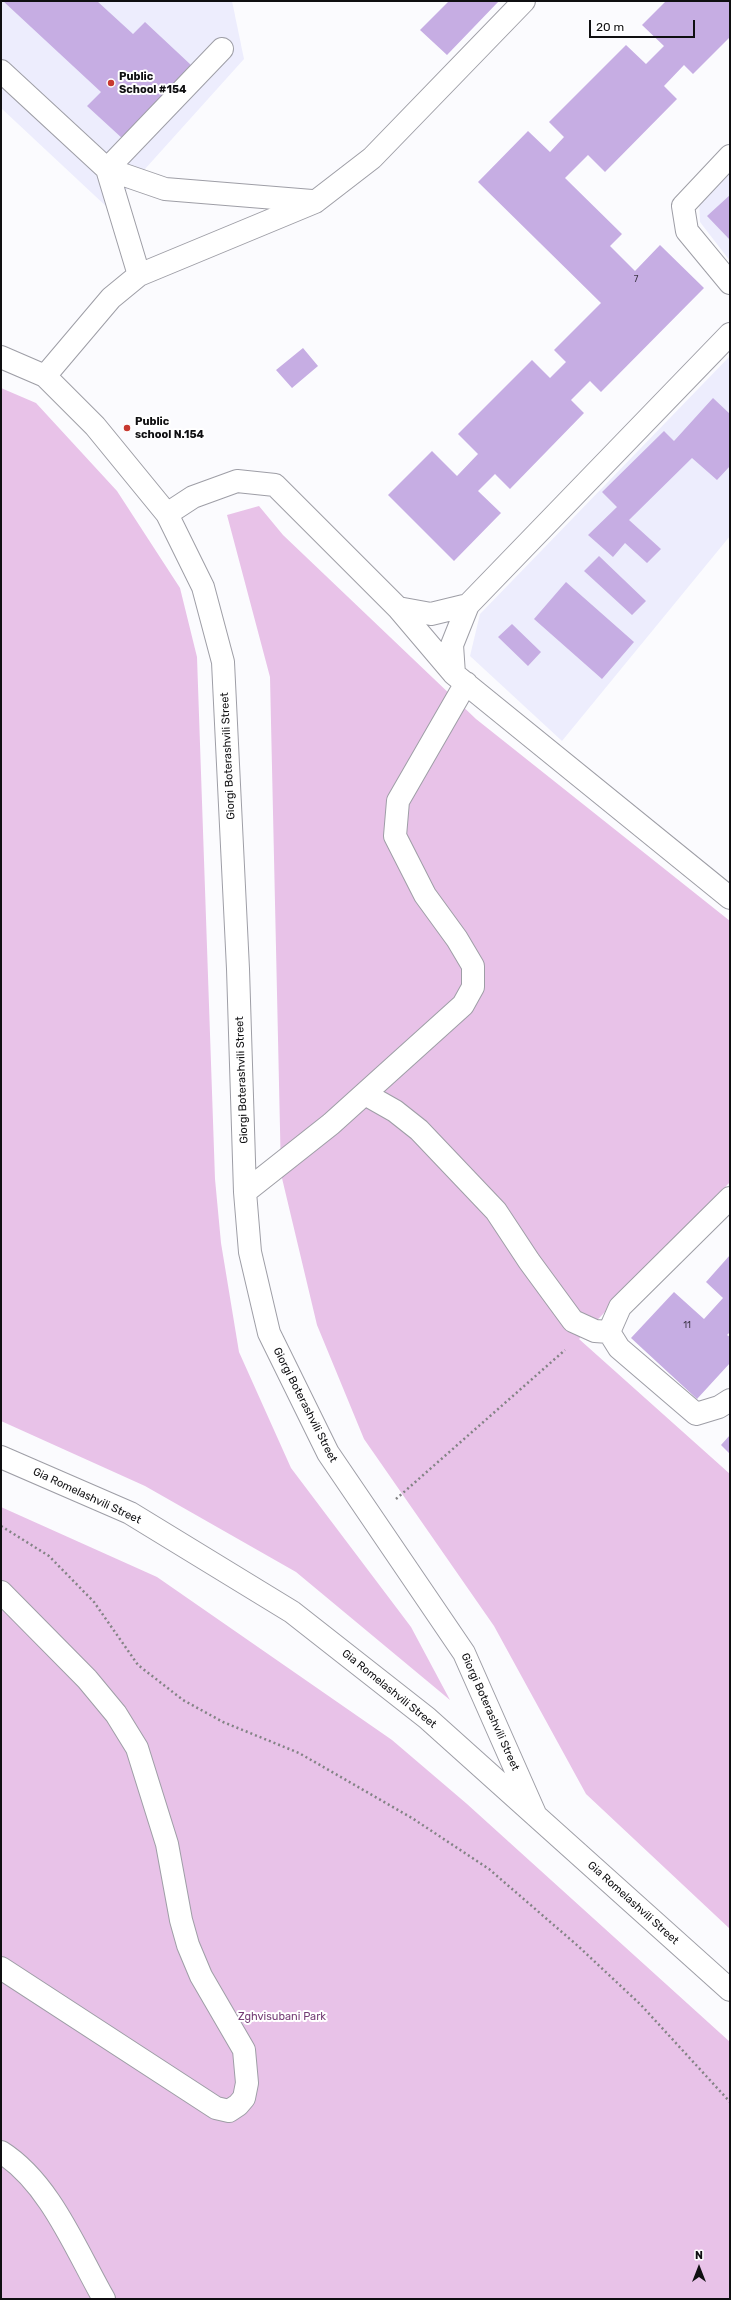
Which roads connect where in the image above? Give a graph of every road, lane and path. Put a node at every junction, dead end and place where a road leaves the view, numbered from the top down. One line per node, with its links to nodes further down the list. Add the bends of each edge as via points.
1 (524, 1): 6 (street, via 372,158)
2 (222, 48): 5 (street)
3 (1, 71): 5 (street)
4 (730, 156): 8 (street, via 683,206 687,231)
5 (107, 169): 6 (street, via 165,189); 7 (street)
6 (315, 202): 7 (street)
7 (139, 275): 11 (street, via 111,298)
8 (730, 283)
9 (730, 334): 13 (street)
10 (1, 357): 11 (street, Giorgi Boterashvili Street)
11 (46, 376): 12 (street, Giorgi Boterashvili Street, via 95,426)
12 (167, 514): 14 (street, via 193,497 237,481 275,485); 18 (street, Giorgi Boterashvili Street, via 203,587 223,662 238,969)
13 (468, 605): 14 (street, via 431,614); 15 (street, via 452,645)
14 (398, 608): 15 (street)
15 (460, 678): 16 (street); 17 (street, via 398,801 395,836 425,895 473,966 473,986 463,1005)
16 (730, 898)
17 (365, 1094): 18 (street); 20 (street, via 419,1130 496,1211 573,1321 595,1331)
18 (245, 1192): 27 (street, Giorgi Boterashvili Street, via 250,1252 269,1333 328,1453 464,1653)
19 (730, 1198): 20 (street, via 620,1307)
20 (609, 1332): 22 (street, via 619,1348 696,1414 719,1407)
21 (568, 1347): 24 (path)
22 (730, 1400)
23 (1, 1457): 27 (street, Gia Romelashvili Street, via 130,1513 292,1612 426,1718)
24 (396, 1499)
25 (1, 1526): 30 (path, via 50,1556 94,1602 138,1665 183,1700 223,1722 299,1753 412,1818 489,1869 641,2005)
26 (1, 1592): 28 (street, via 86,1679 116,1714 137,1748 167,1844 188,1945 201,1976 244,2050 248,2083 244,2098 238,2106 229,2111 216,2108)
27 (536, 1816): 29 (street, Gia Romelashvili Street)
28 (1, 1968)
29 (730, 1990)
30 (730, 2102)
31 (1, 2152): 32 (street, via 24,2170 40,2188)
32 (104, 2299)

